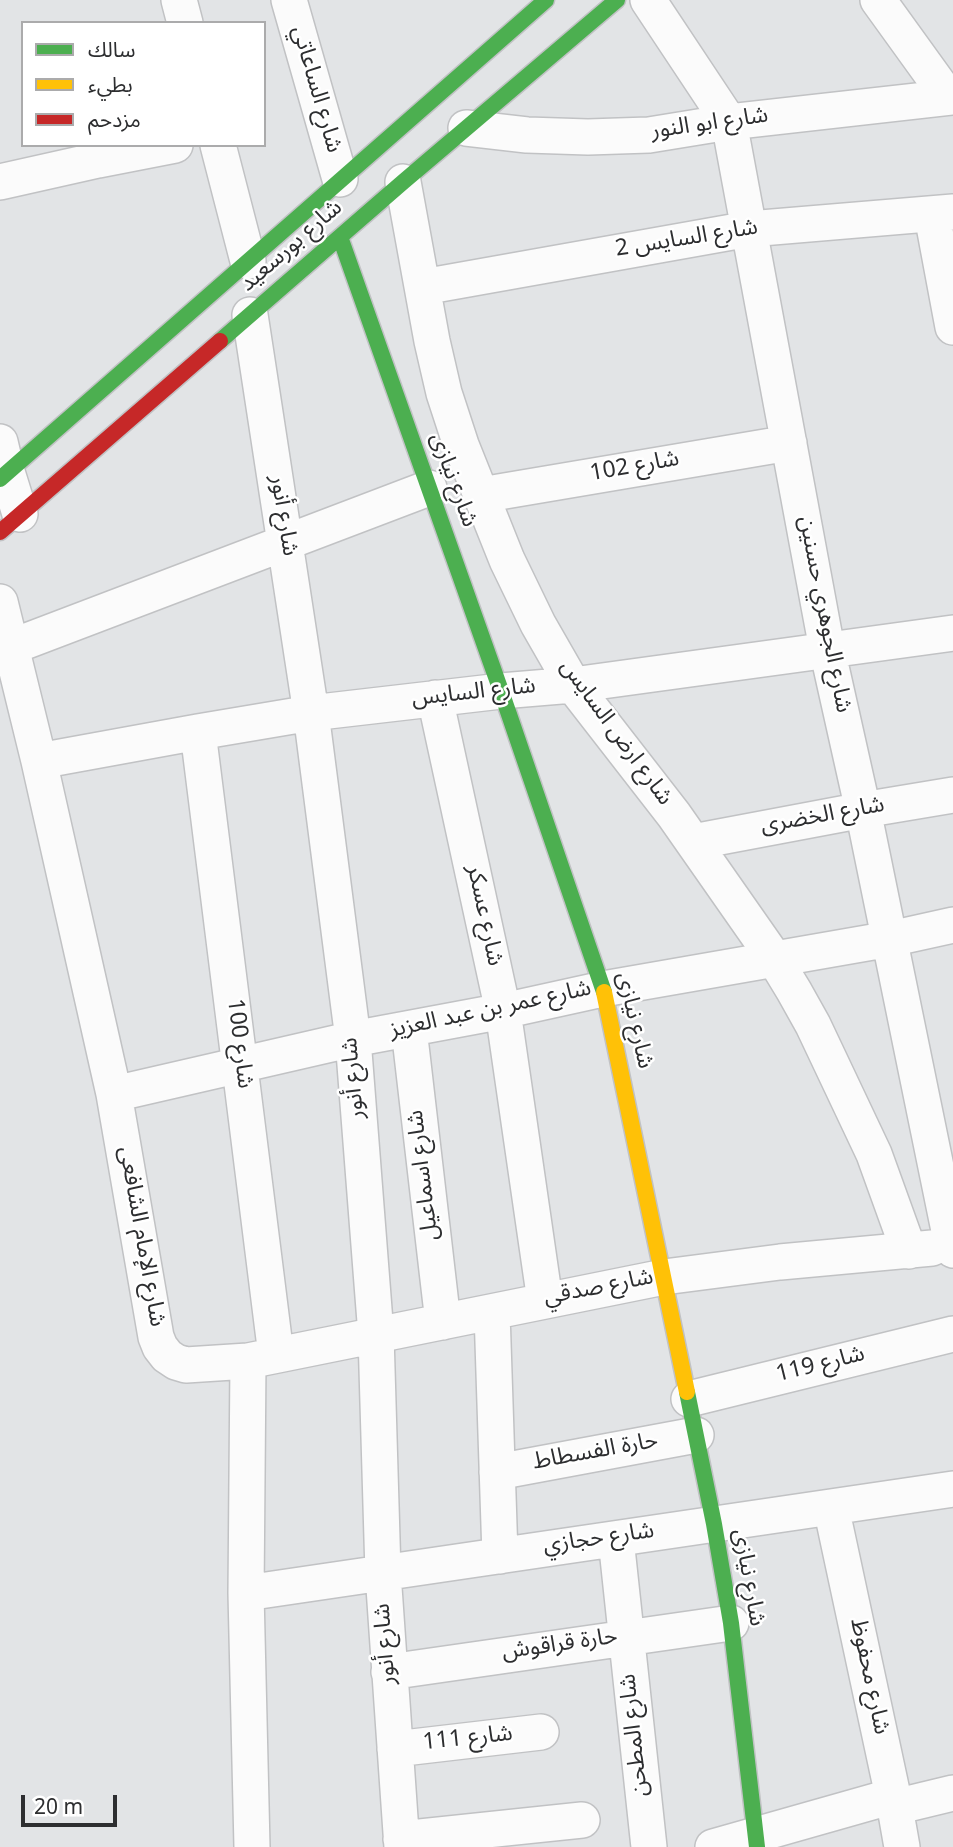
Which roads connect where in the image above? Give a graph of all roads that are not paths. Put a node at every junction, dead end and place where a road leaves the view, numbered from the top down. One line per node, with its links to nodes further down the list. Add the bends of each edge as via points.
1 (179, 0): 7 (street)
2 (289, 0): 13 (street, شارع الساعاتي)
3 (545, 0): 13 (street, شارع بورسعيد)
4 (617, 0): 10 (street, شارع بورسعيد)
5 (648, 0): 9 (street, شارع الجوهري حسنين)
6 (878, 0): 8 (street)
7 (184, 21)
8 (951, 97): 9 (street, شارع ابو النور)
9 (729, 122): 10 (street, شارع ابو النور, via 649,135 588,137); 17 (street, شارع الجوهري حسنين)
10 (466, 128): 15 (street, شارع بورسعيد)
11 (165, 147): 14 (street)
12 (219, 147): 19 (street)
13 (340, 179): 19 (street, شارع بورسعيد)
14 (0, 182)
15 (404, 182): 18 (street, شارع بورسعيد); 20 (street, شارع ارض السايس)
16 (942, 213): 17 (street, شارع السايس 2); 22 (street)
17 (749, 229): 20 (street, شارع السايس 2); 23 (street, شارع الجوهري حسنين)
18 (340, 237): 21 (street, شارع بورسعيد); 25 (street, شارع نيازى)
19 (248, 261): 24 (street, شارع بورسعيد)
20 (423, 287): 26 (street, شارع ارض السايس, via 444,393)
21 (250, 315): 27 (street, شارع بورسعيد); 28 (street, شارع أنور)
22 (953, 327)
23 (789, 443): 26 (street, شارع 102); 32 (street, شارع الجوهري حسنين)
24 (2, 459): 27 (street)
25 (429, 488): 28 (street); 34 (street, شارع نيازى)
26 (481, 495): 33 (street, شارع ارض السايس, via 517,582)
27 (10, 523)
28 (285, 543): 31 (street); 36 (street, شارع أنور)
29 (0, 602): 31 (street, شارع الإمام الشافعى)
30 (953, 632): 32 (street, شارع السايس)
31 (11, 647): 38 (street, شارع الإمام الشافعى)
32 (827, 649): 33 (street, شارع السايس); 40 (street, شارع الجوهري حسنين)
33 (573, 685): 34 (street, شارع السايس); 41 (street, شارع ارض السايس)
34 (501, 691): 35 (street, شارع السايس); 45 (street, شارع نيازى)
35 (435, 698): 36 (street, شارع السايس); 46 (street, شارع عسكر)
36 (312, 713): 37 (street, شارع السايس); 48 (street, شارع أنور)
37 (198, 732): 38 (street, شارع السايس); 49 (street, شارع 100)
38 (38, 761): 50 (street, شارع الإمام الشافعى)
39 (953, 795): 40 (street, شارع الخضرى)
40 (863, 810): 41 (street, شارع الخضرى); 43 (street, شارع الجوهري حسنين)
41 (693, 842): 44 (street, شارع ارض السايس)
42 (953, 925): 43 (street, شارع عمر بن عبد العزيز)
43 (890, 939): 44 (street, شارع عمر بن عبد العزيز); 51 (street, شارع الجوهري حسنين)
44 (774, 958): 45 (street, شارع عمر بن عبد العزيز); 52 (street, شارع ارض السايس, via 813,1025 874,1154)
45 (603, 989): 46 (street, شارع عمر بن عبد العزيز); 53 (street, شارع نيازى)
46 (503, 1011): 47 (street, شارع عمر بن عبد العزيز); 54 (street, شارع عسكر)
47 (409, 1029): 48 (street, شارع عمر بن عبد العزيز); 56 (street, شارع اسماعيل)
48 (353, 1039): 49 (street, شارع عمر بن عبد العزيز); 58 (street, شارع أنور)
49 (240, 1065): 50 (street, شارع عمر بن عبد العزيز); 59 (street, شارع 100)
50 (114, 1094): 59 (street, شارع الإمام الشافعى, via 160,1347 167,1356 187,1365)
51 (953, 1247): 52 (street, شارع صدقي)
52 (909, 1251): 53 (street, شارع صدقي)
53 (664, 1277): 54 (street, شارع صدقي); 60 (street, شارع نيازى)
54 (545, 1301): 55 (street, شارع صدقي)
55 (492, 1312): 56 (street, شارع صدقي); 62 (street)
56 (443, 1322): 58 (street, شارع صدقي)
57 (953, 1334): 60 (street, شارع 119)
58 (376, 1335): 59 (street, شارع صدقي); 68 (street, شارع أنور)
59 (262, 1358): 69 (street)
60 (689, 1399): 61 (street, شارع نيازى)
61 (696, 1435): 62 (street, حارة الفسطاط); 65 (street, شارع نيازى)
62 (497, 1472): 67 (street)
63 (953, 1489): 64 (street, شارع حجازي)
64 (831, 1507): 65 (street, شارع حجازي); 76 (street, شارع محفوظ)
65 (713, 1524): 66 (street, شارع حجازي); 70 (street, شارع نيازى)
66 (616, 1539): 67 (street, شارع حجازي); 71 (street, شارع المطحن)
67 (500, 1556): 68 (street, شارع حجازي)
68 (383, 1573): 69 (street, شارع حجازي); 72 (street, شارع أنور)
69 (246, 1593): 80 (street)
70 (731, 1623): 71 (street, حارة قراقوش); 78 (street, شارع نيازى)
71 (627, 1638): 72 (street, حارة قراقوش); 81 (street, شارع المطحن)
72 (389, 1672): 74 (street, شارع أنور)
73 (541, 1732): 74 (street, شارع 111)
74 (395, 1749): 79 (street, شارع أنور)
75 (953, 1793): 76 (street)
76 (894, 1802): 78 (street); 83 (street, شارع محفوظ)
77 (582, 1820): 79 (street)
78 (757, 1841): 82 (street)
79 (401, 1843)
80 (252, 1847)
81 (649, 1847)
82 (713, 1847)
83 (902, 1847)

